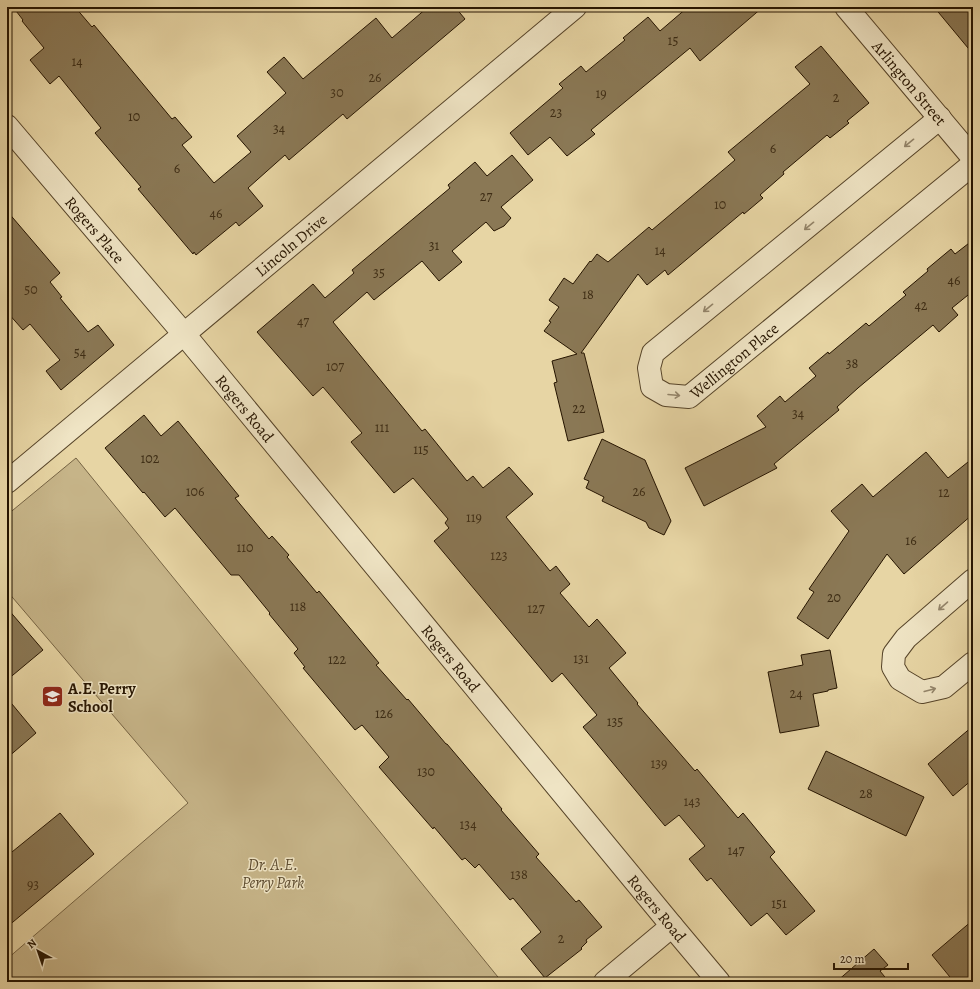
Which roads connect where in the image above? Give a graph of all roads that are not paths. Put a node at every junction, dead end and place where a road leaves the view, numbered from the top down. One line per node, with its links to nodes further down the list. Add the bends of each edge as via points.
1 (575, 7): 7 (street, Lincoln Drive)
2 (846, 7): 3 (street, Arlington Street)
3 (940, 118): 5 (street, Arlington Street); 6 (street, Wellington Place, one-way to 6, via 653,353 649,368 652,387 666,395 689,397)
4 (7, 126): 7 (street, Rogers Place)
5 (973, 158)
6 (973, 164)
7 (184, 334): 8 (street, Lincoln Drive); 11 (street, Rogers Road)
8 (7, 482)
9 (973, 580): 10 (street, one-way to 10, via 906,638 894,654 893,667 900,679 922,692 944,687)
10 (973, 663)
11 (672, 926): 12 (street); 13 (street, Rogers Road)
12 (605, 982)
13 (719, 982)

